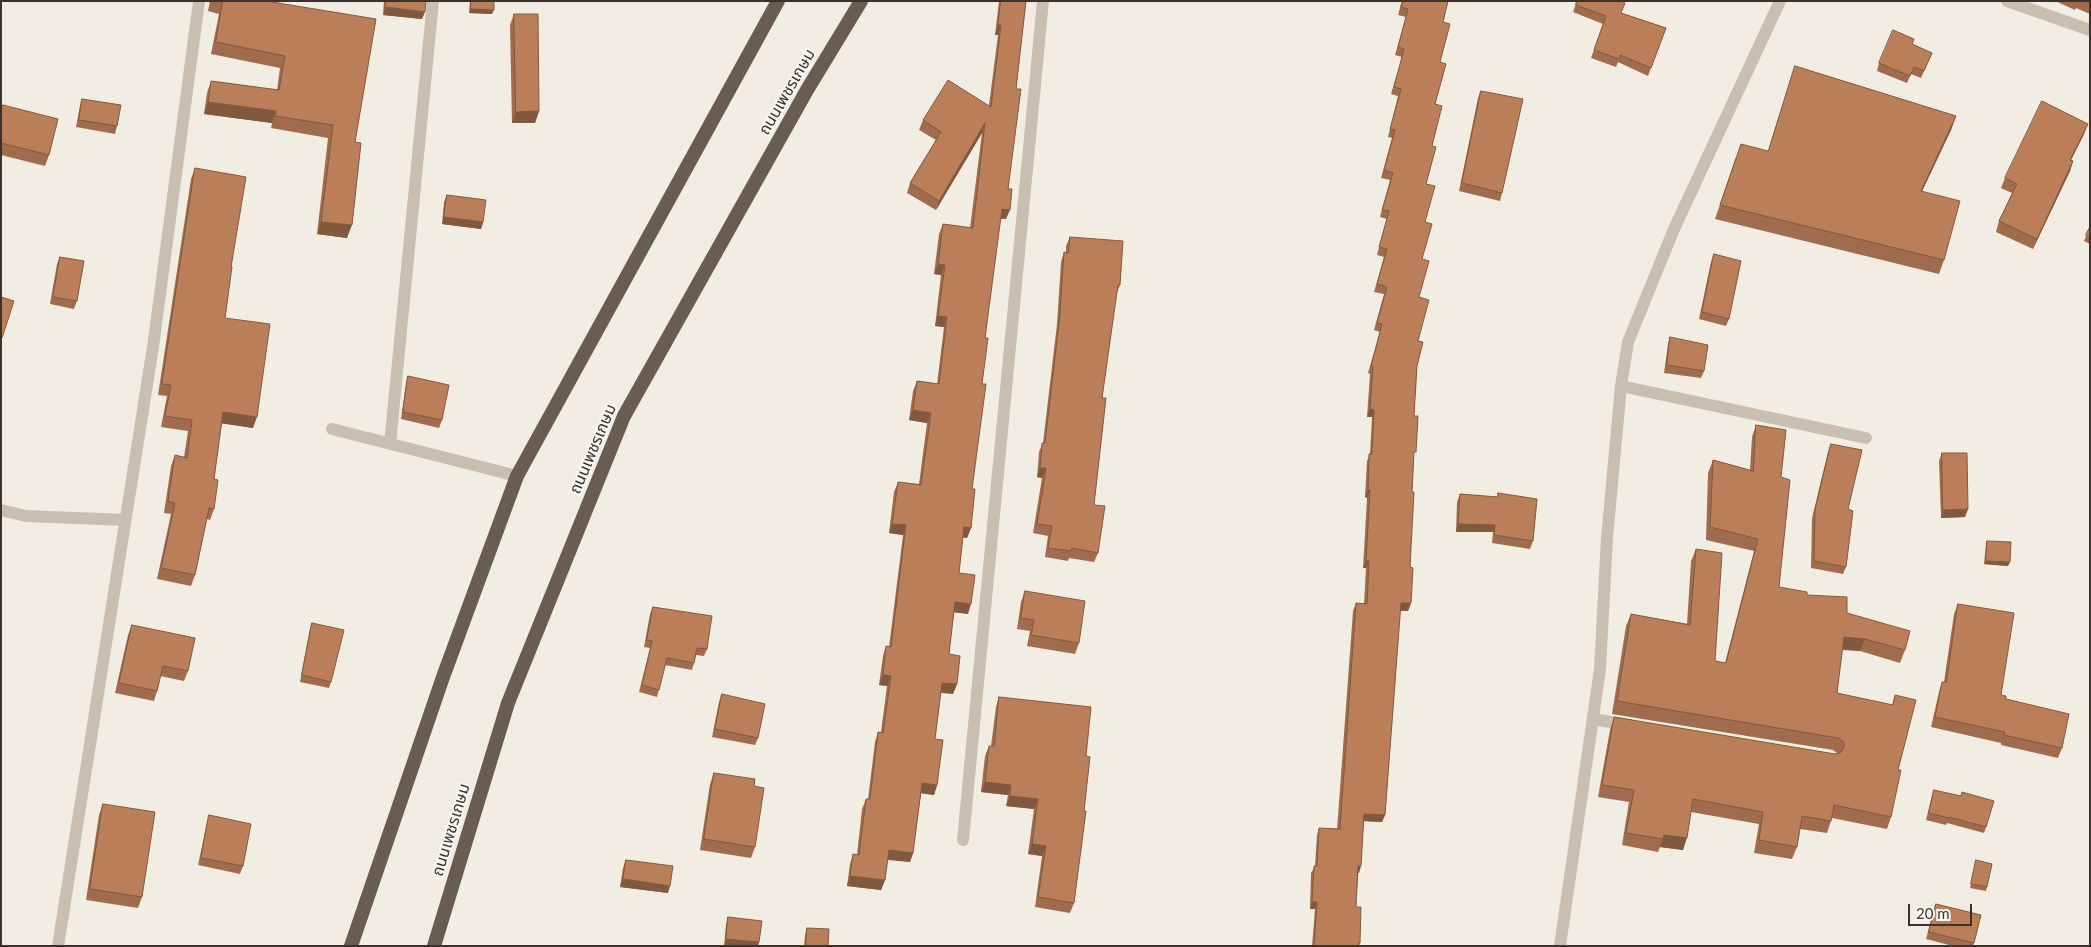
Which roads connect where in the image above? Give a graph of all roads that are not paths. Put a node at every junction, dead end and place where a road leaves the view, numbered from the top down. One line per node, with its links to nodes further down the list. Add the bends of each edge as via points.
1 (199, 1): 15 (street)
2 (432, 1): 12 (street)
3 (778, 1): 13 (highway)
4 (861, 1): 21 (highway, ถนนเพชรเกษม, via 807,90 624,416 508,702)
5 (1043, 1): 18 (street)
6 (1780, 1): 9 (street, via 1671,238 1628,342)
7 (2007, 1): 8 (street)
8 (2090, 30)
9 (1621, 386): 11 (street); 16 (street, via 1607,538 1600,669)
10 (332, 429): 12 (street)
11 (1866, 438)
12 (390, 444): 13 (street)
13 (517, 476): 20 (highway, via 443,677)
14 (1, 510): 15 (street, via 26,516)
15 (125, 520): 19 (street)
16 (1593, 719): 17 (street); 22 (street)
17 (1641, 727)
18 (963, 840)
19 (58, 946)
20 (351, 946)
21 (434, 946)
22 (1560, 946)

